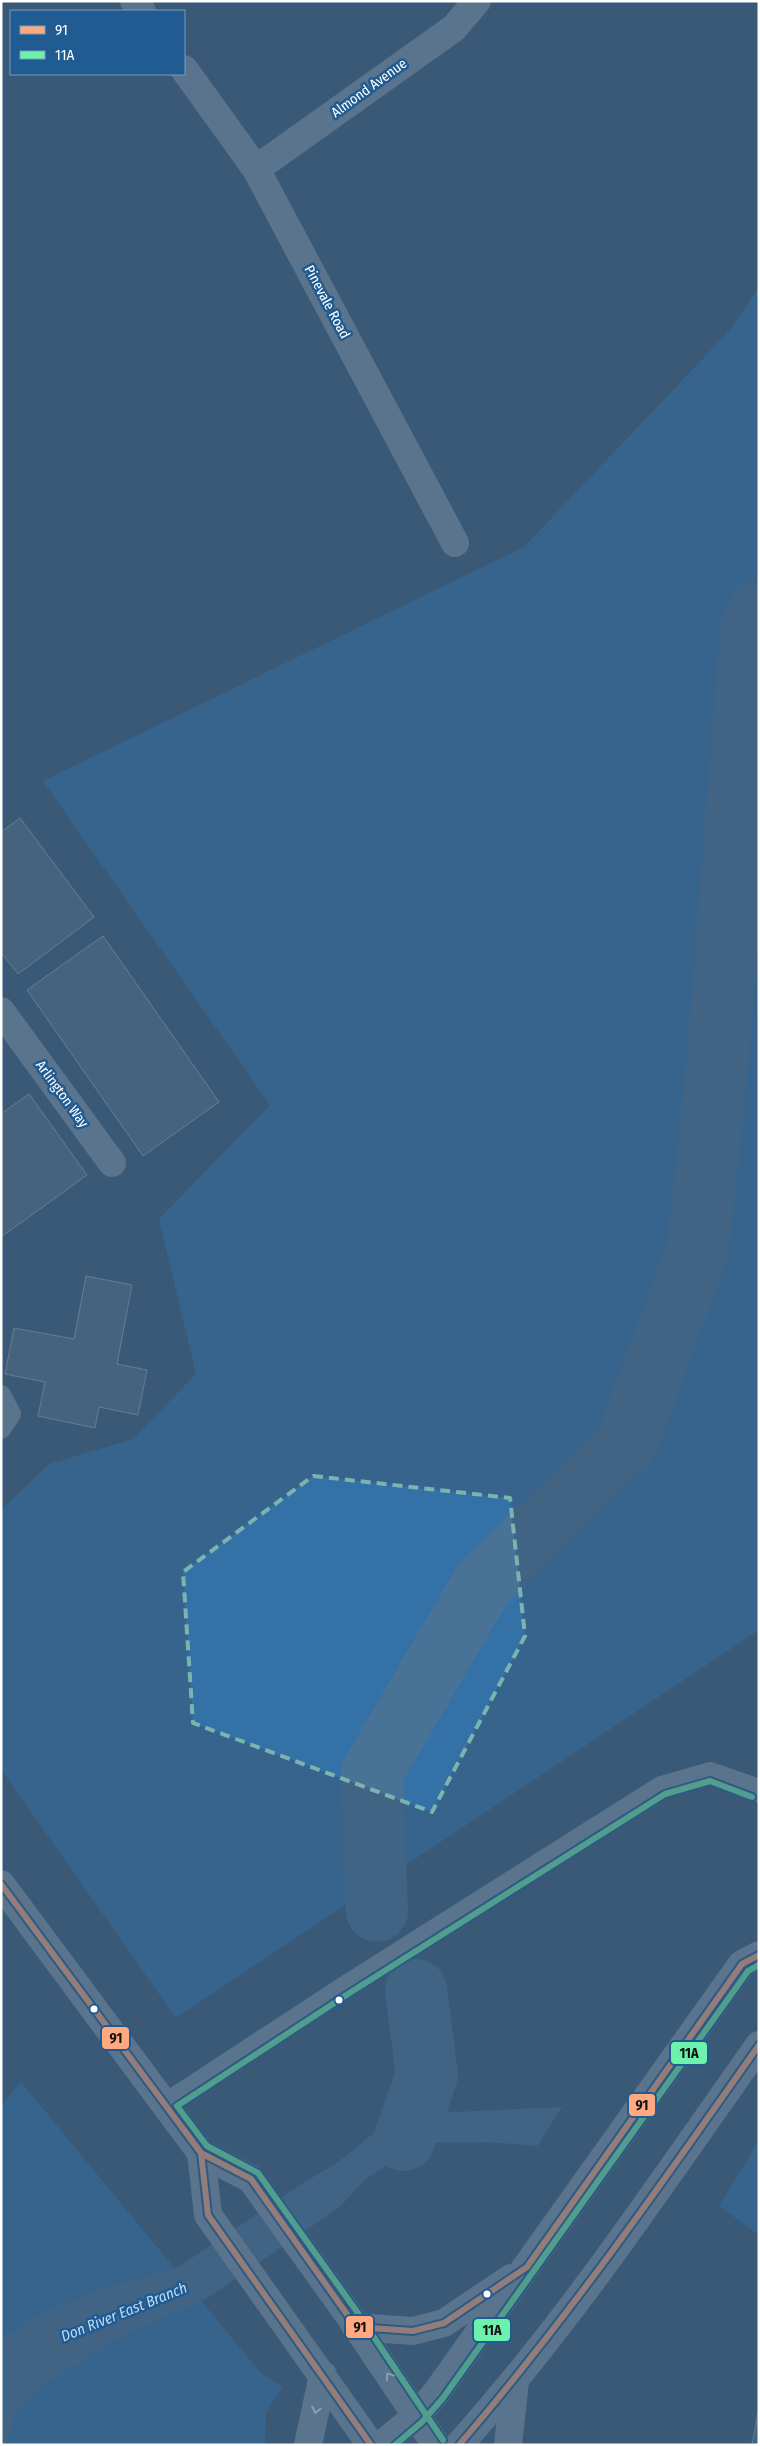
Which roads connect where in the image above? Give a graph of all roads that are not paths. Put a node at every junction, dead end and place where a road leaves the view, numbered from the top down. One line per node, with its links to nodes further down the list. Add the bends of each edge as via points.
1 (477, 1): 3 (street, Almond Avenue, via 454,28)
2 (185, 70): 3 (street, Pinevale Road)
3 (256, 169): 4 (street, Pinevale Road)
4 (454, 543)
5 (5, 1023): 6 (street, Arlington Way)
6 (112, 1163)
7 (1, 1395): 8 (lane, via 11,1414)
8 (1, 1429)
9 (759, 1792): 13 (lane, via 756,1788 710,1772 661,1786)
10 (1, 1884): 13 (main road)
11 (759, 1955): 15 (main road, via 742,1964)
12 (759, 2045): 18 (main road, via 634,2222)
13 (164, 2104): 14 (main road)
14 (201, 2153): 16 (main road, via 251,2179); 17 (main road, via 208,2216)
15 (527, 2267): 16 (main road, via 444,2323 413,2331); 19 (main road)
16 (352, 2321): 19 (main road, one-way to 16)
17 (317, 2367): 20 (main road, one-way to 20); 21 (main road)
18 (515, 2381): 24 (main road); 25 (main road)
19 (416, 2416): 22 (main road); 23 (main road)
20 (308, 2445)
21 (371, 2445)
22 (380, 2445)
23 (436, 2445)
24 (458, 2445)
25 (508, 2445)

